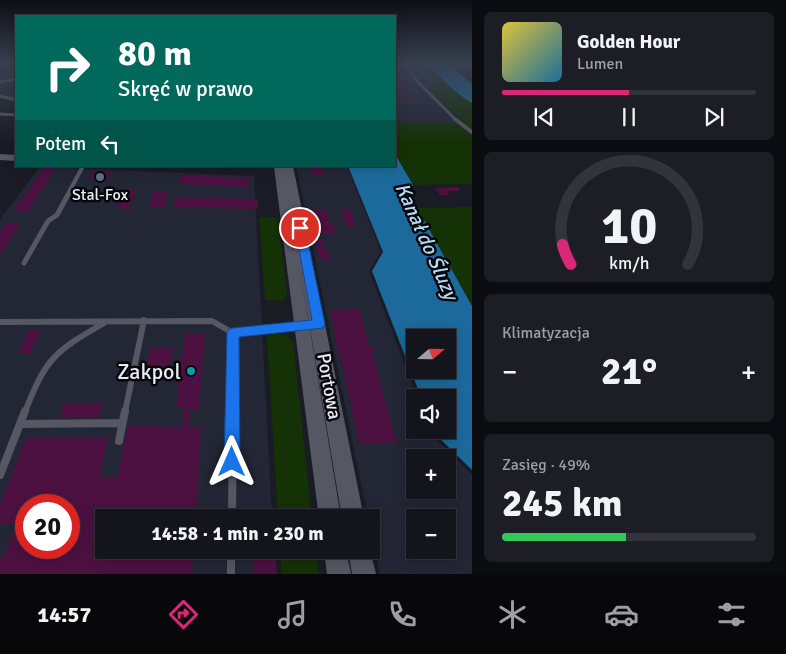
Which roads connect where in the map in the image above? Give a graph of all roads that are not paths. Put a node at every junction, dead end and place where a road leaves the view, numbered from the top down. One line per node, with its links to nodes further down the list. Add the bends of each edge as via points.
1 (427, 91): 6 (lane)
2 (0, 96): 3 (lane)
3 (15, 100)
4 (0, 114): 5 (lane)
5 (15, 115)
6 (472, 133)
7 (0, 157): 8 (street)
8 (15, 158)
9 (82, 167): 13 (lane, via 57,215 48,221)
10 (279, 167): 12 (street, Portowa)
11 (288, 167): 12 (street, Portowa)
12 (291, 210): 17 (street, Portowa); 18 (street, Portowa)
13 (24, 263)
14 (144, 320): 16 (lane); 19 (lane, via 212,321); 20 (lane)
15 (0, 322): 16 (lane)
16 (106, 322): 21 (lane, via 69,343 47,364)
17 (319, 324): 18 (lane); 26 (street, Portowa)
18 (302, 325): 19 (lane); 25 (street, Portowa)
19 (233, 333): 24 (lane)
20 (122, 423): 21 (lane); 22 (lane)
21 (21, 424): 23 (lane)
22 (119, 441)
23 (0, 475)
24 (232, 509)
25 (329, 509)
26 (352, 509)
27 (231, 559): 30 (lane)
28 (336, 559): 31 (street)
29 (361, 559): 32 (street)
30 (231, 574)
31 (339, 574)
32 (364, 574)

